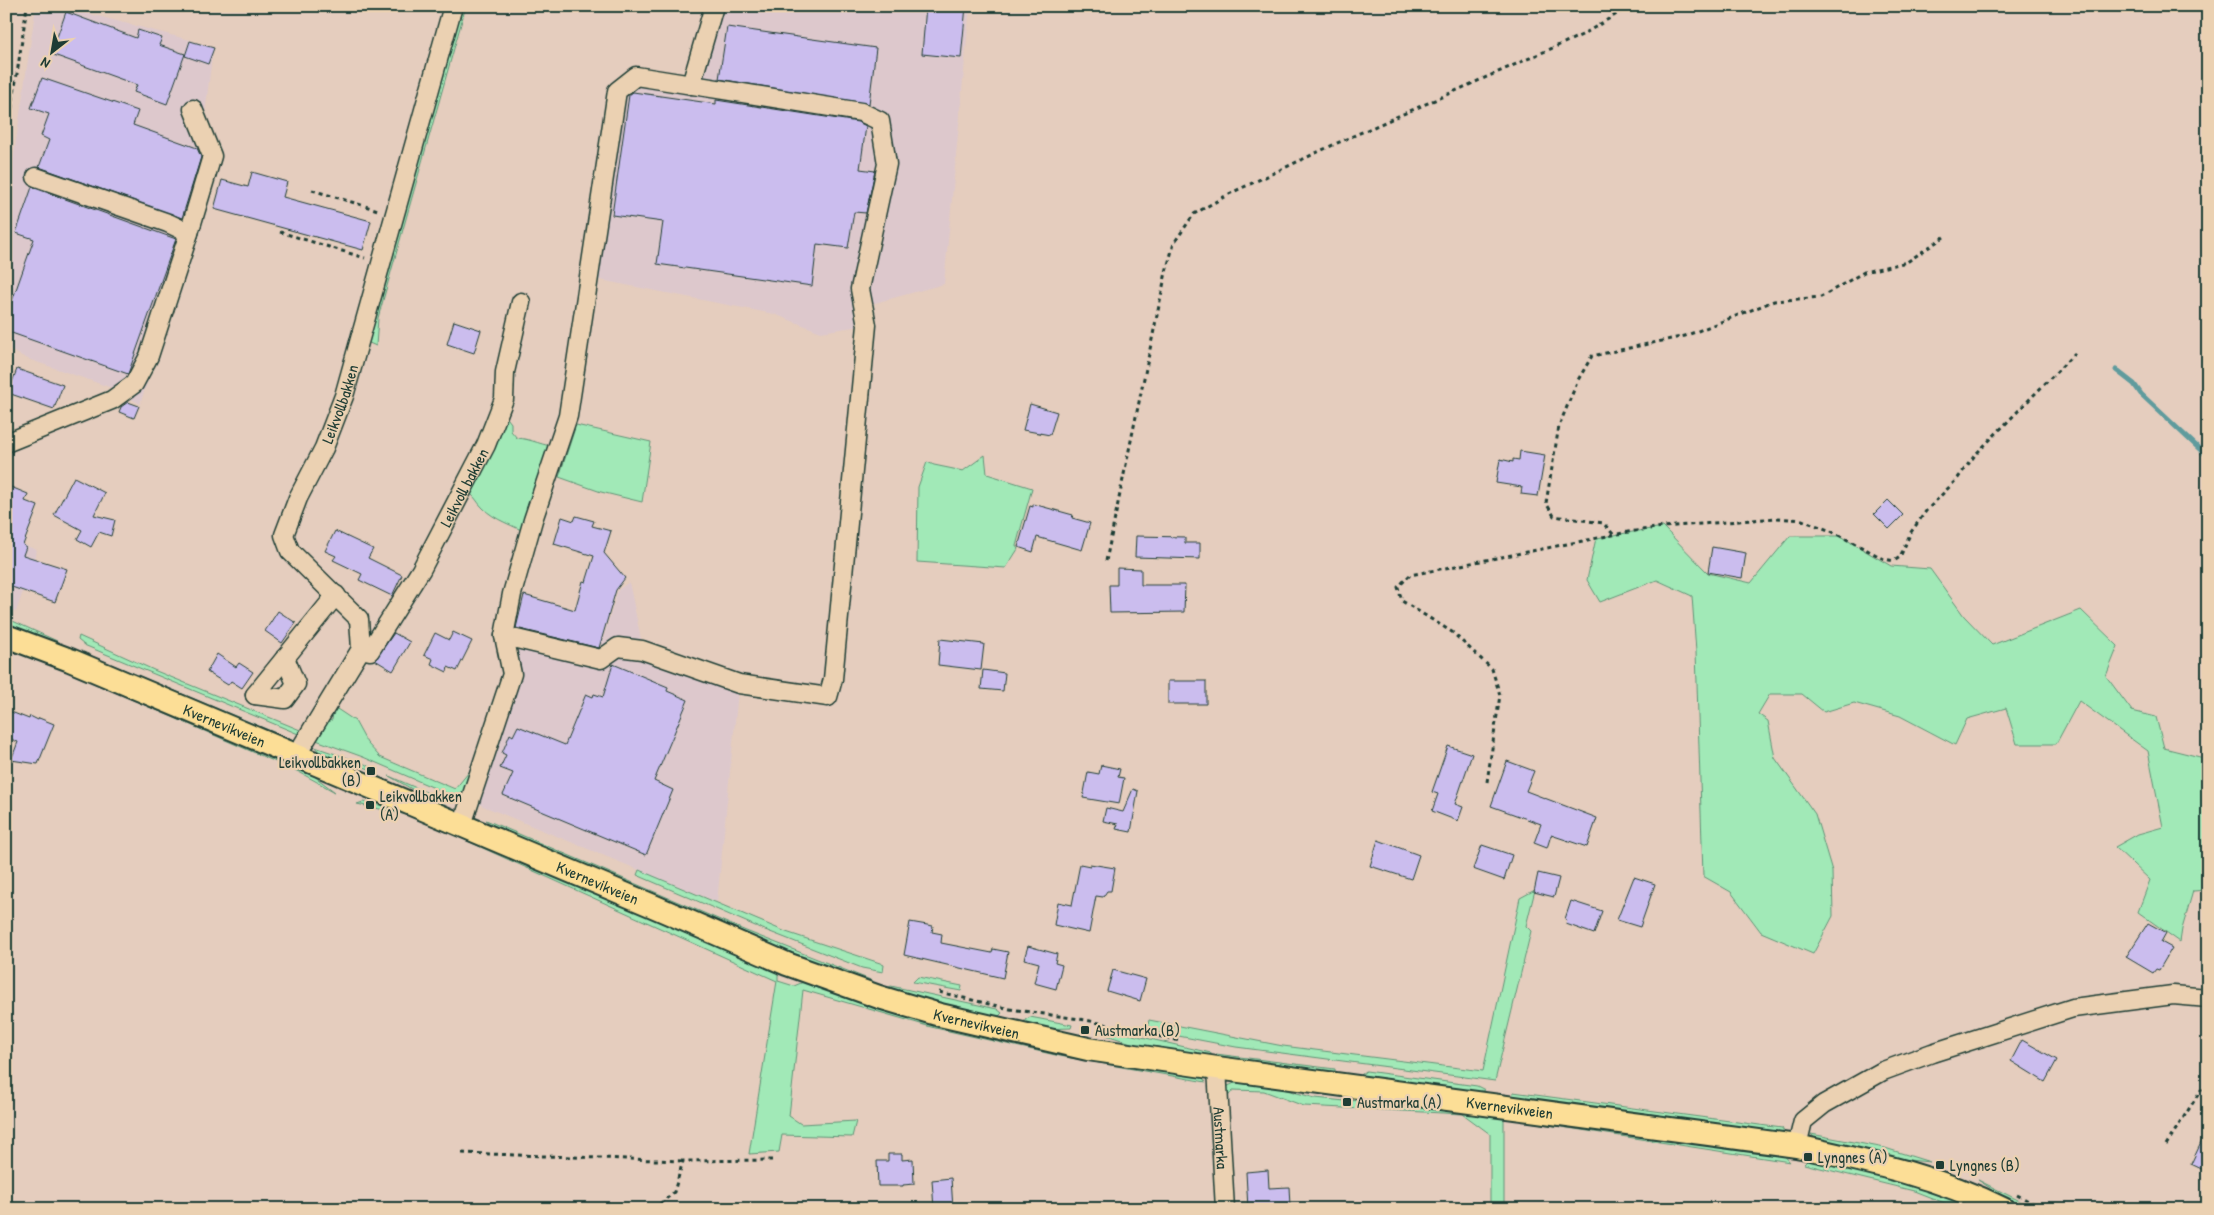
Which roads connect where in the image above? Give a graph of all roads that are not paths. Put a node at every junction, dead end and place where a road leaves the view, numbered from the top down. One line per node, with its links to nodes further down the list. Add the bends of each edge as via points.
1 (453, 6): 9 (street, Leikvollbakken, via 344,396 284,535 290,551)
2 (714, 6): 3 (street)
3 (691, 85): 11 (street, via 636,76 617,91 568,416 529,534); 11 (street, via 862,112 880,121 887,164 860,289 867,325 833,679 828,696 739,684 642,650 618,647 601,659)
4 (193, 109): 6 (street, via 212,156)
5 (36, 176): 6 (street)
6 (190, 233): 8 (street, via 148,356 134,384 112,400)
7 (521, 302): 12 (street, Leikvoll bakken, via 505,372 504,399 486,445 421,570 370,651)
8 (6, 443)
9 (336, 595): 12 (street, Leikvollbakken, via 359,619); 13 (street)
10 (6, 636): 14 (main road, Kvernevikveien)
11 (504, 636): 15 (street, via 512,674)
12 (361, 649): 14 (street)
13 (285, 658)
14 (296, 756): 15 (main road, Kvernevikveien)
15 (462, 825): 17 (main road, Kvernevikveien, via 787,964 879,997 940,1015 1088,1048)
16 (2208, 998): 18 (street, via 2173,995 2073,1008 1932,1052 1883,1071 1824,1104 1803,1121)
17 (1217, 1068): 18 (main road, Kvernevikveien); 19 (street, Austmarka)
18 (1797, 1146): 20 (main road, Kvernevikveien, via 1891,1166)
19 (1225, 1209)
20 (2003, 1209)

